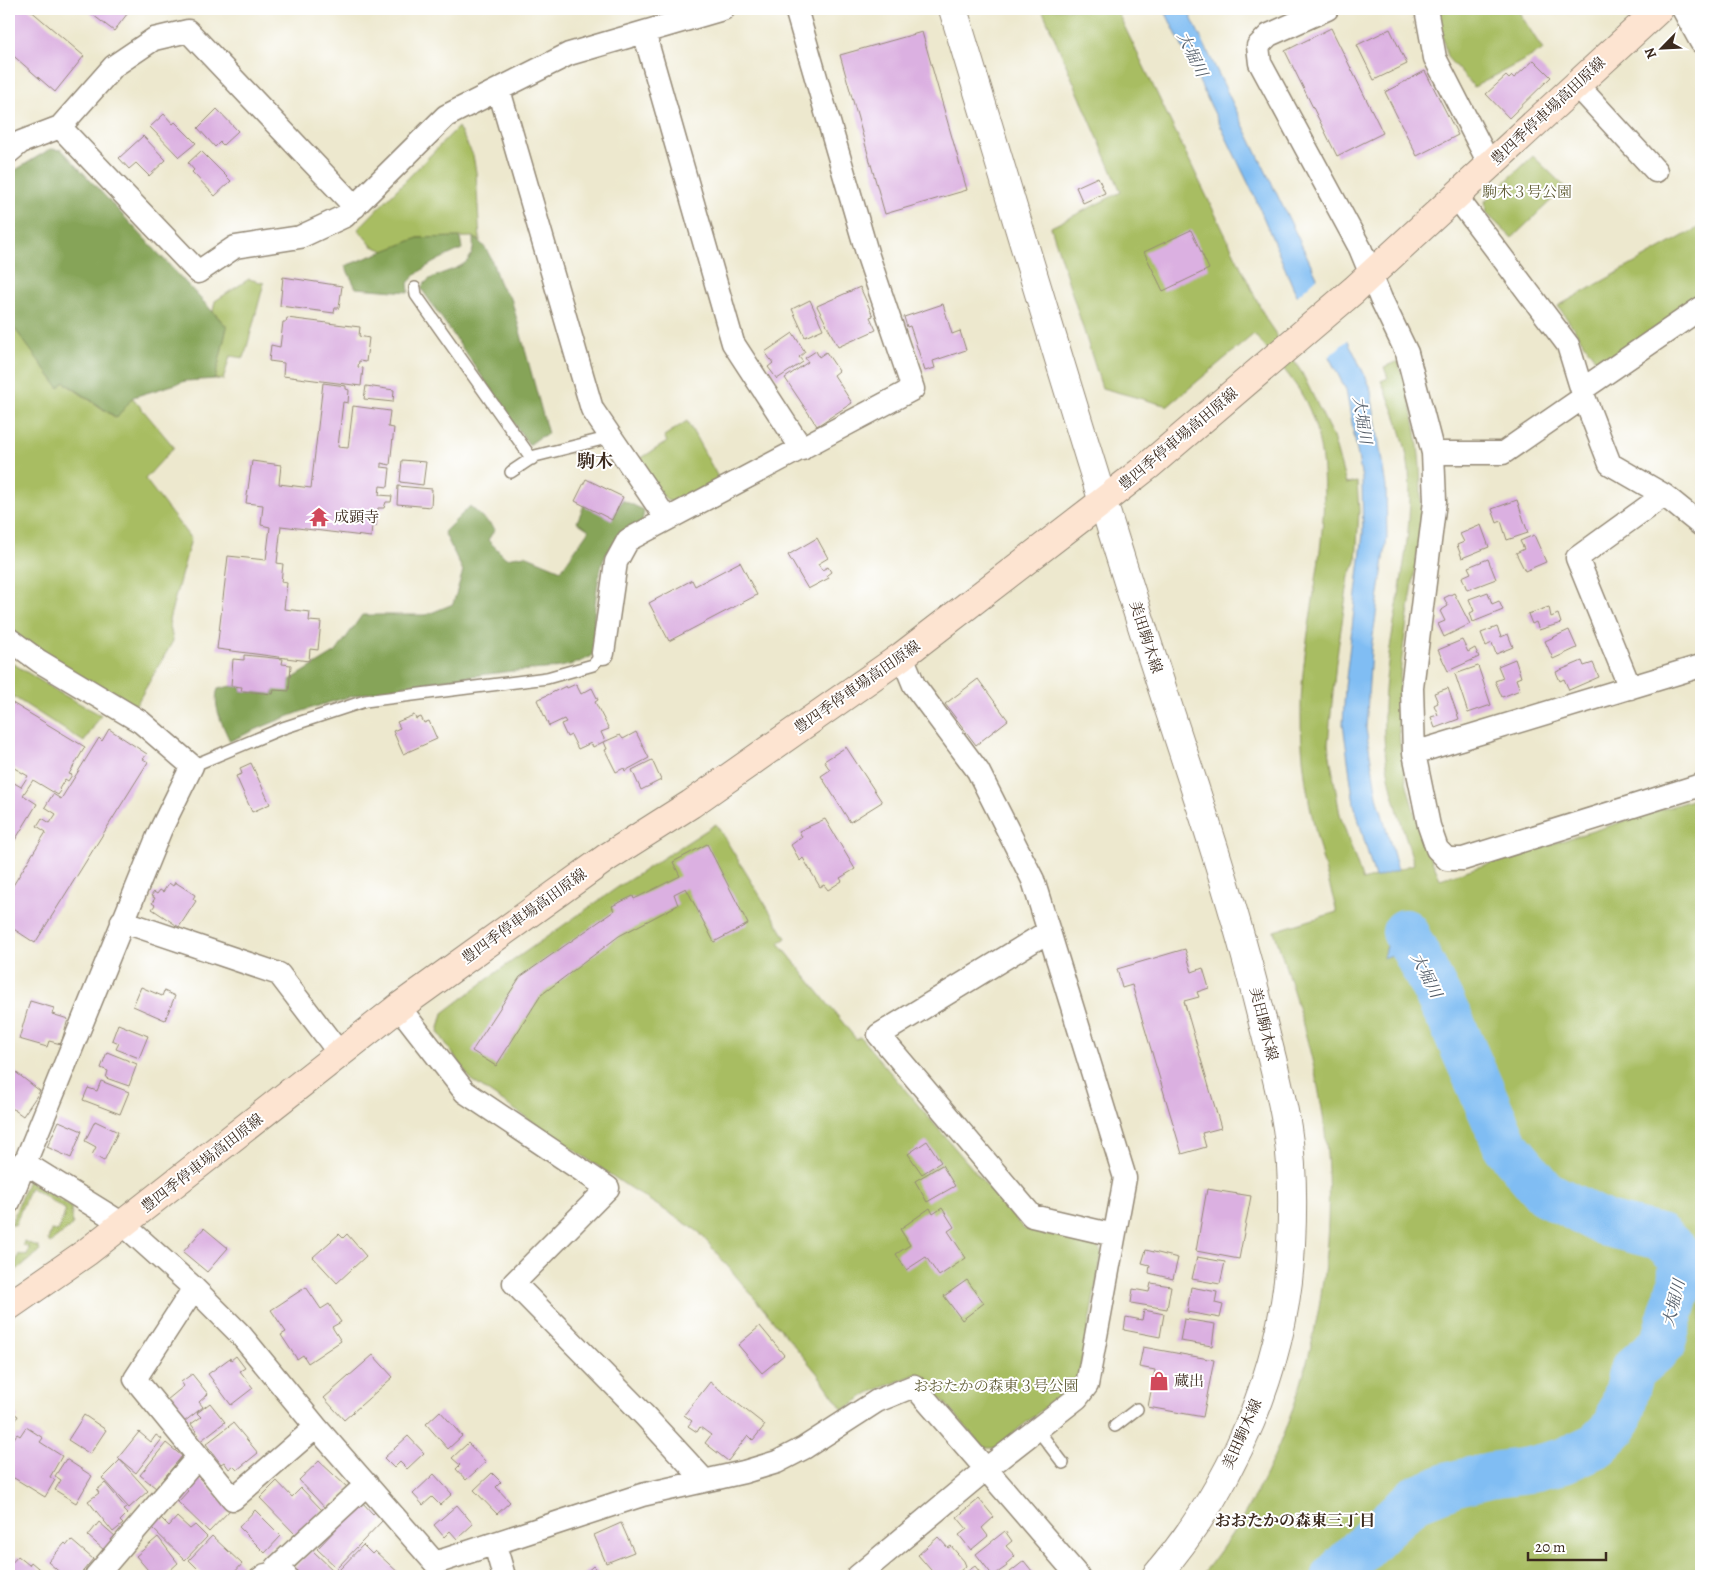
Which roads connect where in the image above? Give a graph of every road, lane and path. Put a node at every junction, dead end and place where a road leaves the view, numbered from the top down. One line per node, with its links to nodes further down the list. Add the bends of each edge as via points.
1 (723, 9): 8 (street)
2 (796, 9): 23 (street, via 868,256 913,389)
3 (953, 9): 28 (street, 美田駒木線)
4 (1327, 9): 18 (street, via 1269,35 1258,46 1258,55 1360,248)
5 (1426, 9): 14 (street, via 1435,58)
6 (1659, 9): 10 (main road, 豊四季停車場高田原線)
7 (1683, 9): 9 (street)
8 (644, 32): 11 (street, via 569,54); 23 (street, via 732,343)
9 (1701, 42)
10 (1577, 85): 14 (main road, 豊四季停車場高田原線); 15 (street)
11 (498, 90): 17 (street, via 446,116); 22 (street, via 592,409)
12 (60, 127): 13 (street, via 21,142); 17 (street, via 198,272 235,247 300,237 345,216); 17 (street, via 114,66 154,39 188,31)
13 (9, 152)
14 (1490, 165): 16 (main road, 豊四季停車場高田原線)
15 (1656, 171)
16 (1455, 195): 18 (main road, 豊四季停車場高田原線); 21 (street, via 1568,345)
17 (356, 207)
18 (1362, 282): 24 (street, via 1407,352); 28 (main road, 豊四季停車場高田原線)
19 (415, 288): 25 (lane, via 416,295)
20 (1701, 308): 21 (street)
21 (1584, 393): 24 (street, via 1503,453); 27 (street, via 1610,464)
22 (611, 437): 25 (lane); 29 (street)
23 (802, 449): 29 (street)
24 (1432, 453): 36 (street, via 1435,501 1412,688)
25 (532, 459): 26 (lane)
26 (511, 472)
27 (1664, 495): 30 (street); 35 (street, via 1578,558)
28 (1102, 502): 33 (main road, 豊四季停車場高田原線); 65 (street, 美田駒木線, via 1244,943 1287,1130 1292,1190 1286,1302 1257,1404 1238,1450 1211,1501)
29 (666, 518): 32 (street, via 628,540 616,562)
30 (1701, 524)
31 (9, 639): 37 (street, via 39,661 141,722)
32 (603, 653): 37 (lane, via 593,665 547,678 364,701 283,728)
33 (902, 656): 40 (street, via 914,685 978,771 1034,880); 41 (main road, 豊四季停車場高田原線, via 691,804 598,863)
34 (1701, 666): 35 (street)
35 (1630, 688): 36 (street)
36 (1414, 753): 38 (street, via 1429,826 1437,849 1448,859 1463,859)
37 (192, 766): 39 (street, via 160,830)
38 (1701, 785)
39 (122, 921): 42 (street, via 279,974); 43 (street)
40 (1049, 931): 46 (street, via 1125,1178); 46 (street, via 880,1035 1032,1216)
41 (399, 1007): 42 (main road, 豊四季停車場高田原線); 56 (street, via 465,1092 608,1188 514,1283)
42 (340, 1054): 45 (main road, 豊四季停車場高田原線)
43 (24, 1162): 44 (street); 45 (street)
44 (9, 1202)
45 (123, 1224): 47 (street); 48 (main road, 豊四季停車場高田原線)
46 (1114, 1235): 52 (street, via 1087,1385 1077,1398)
47 (194, 1288): 51 (street, via 240,1334); 53 (street, via 135,1379)
48 (9, 1306)
49 (1137, 1409): 50 (lane)
50 (1115, 1426)
51 (316, 1427): 53 (street, via 233,1499); 57 (street)
52 (1036, 1429): 54 (lane); 55 (street)
53 (198, 1457): 60 (street)
54 (1063, 1463)
55 (986, 1470): 56 (street, via 914,1386 877,1401 776,1462); 63 (street); 64 (street)
56 (704, 1480): 58 (street, via 642,1496)
57 (367, 1484): 58 (street, via 435,1563); 59 (street)
58 (495, 1545): 62 (street)
59 (281, 1571): 61 (lane, via 262,1570)
60 (96, 1576)
61 (255, 1576)
62 (504, 1576)
63 (858, 1576)
64 (1078, 1576)
65 (1156, 1576)

